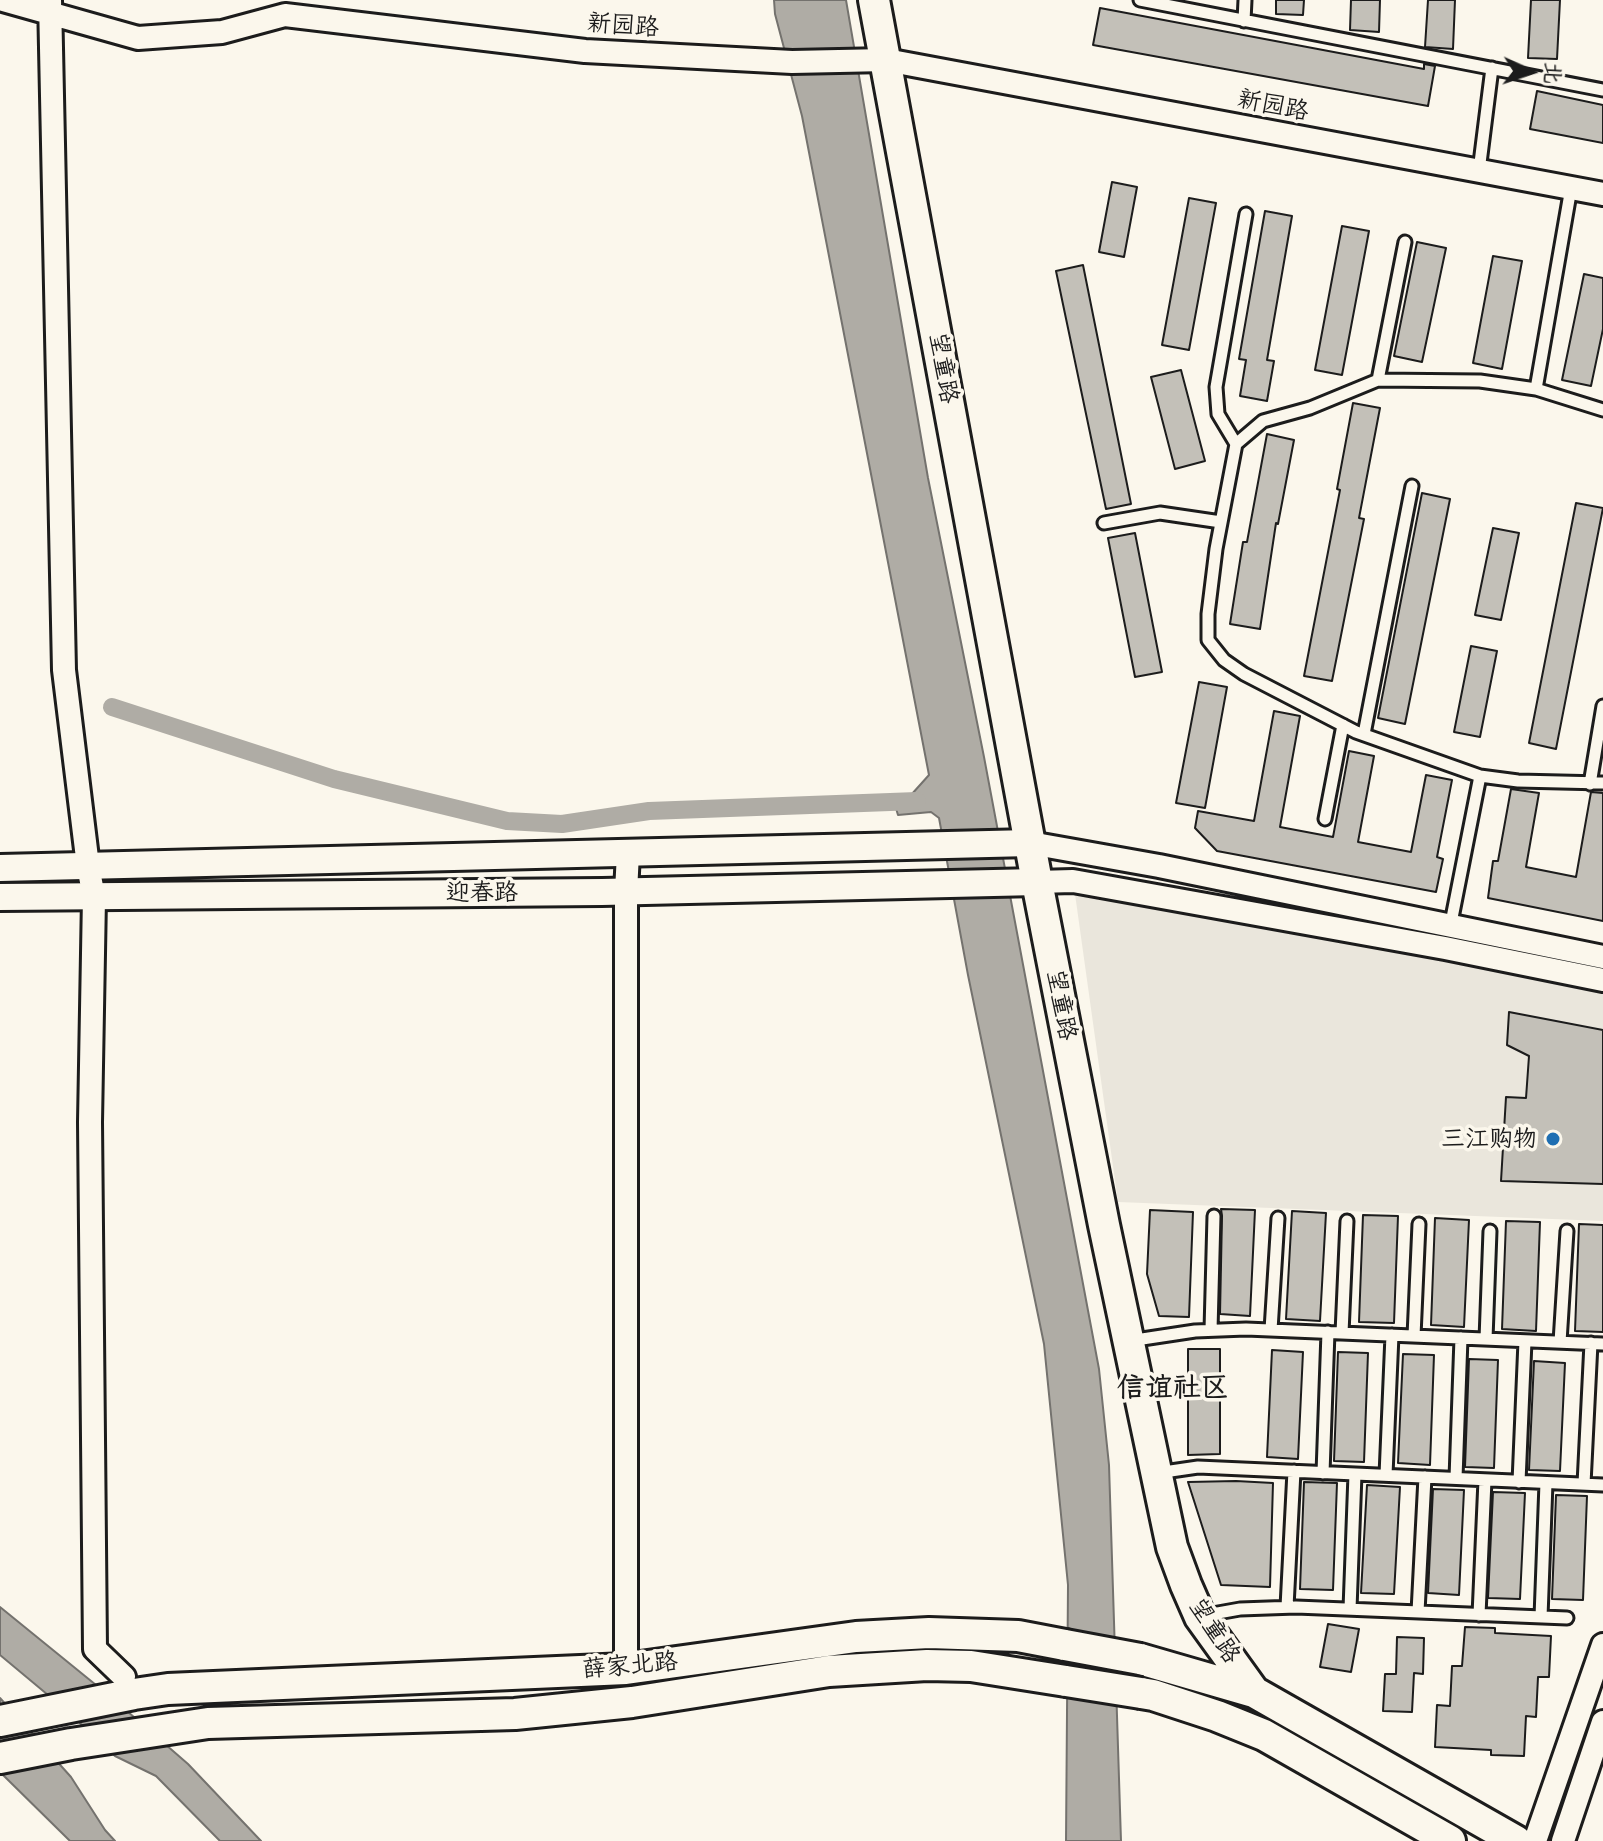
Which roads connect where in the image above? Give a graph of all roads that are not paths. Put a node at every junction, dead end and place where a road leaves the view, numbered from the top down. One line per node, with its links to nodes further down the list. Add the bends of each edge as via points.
1 (3, 0): 5 (street, 新园路)
2 (874, 0): 7 (main road, 望童路)
3 (1140, 0): 6 (lane)
4 (1245, 0): 6 (lane)
5 (50, 7): 7 (street, 新园路, via 138,38 222,32 285,15 585,51); 31 (street, via 64,670)
6 (1244, 21): 8 (lane)
7 (876, 61): 10 (street, 新园路); 29 (main road, 望童路)
8 (1492, 68): 9 (lane); 10 (lane)
9 (1603, 90)
10 (1479, 171): 11 (street, 新园路)
11 (1571, 188): 12 (street, 新园路); 16 (lane)
12 (1603, 194)
13 (1246, 214): 18 (lane, via 1216,387 1218,414)
14 (1405, 242): 15 (lane)
15 (1378, 380): 16 (lane, via 1480,381); 18 (lane, via 1263,421)
16 (1536, 389): 17 (lane)
17 (1603, 410)
18 (1236, 444): 20 (lane)
19 (1412, 486): 24 (lane)
20 (1221, 522): 21 (lane, via 1160,513); 23 (lane, via 1208,640 1244,674)
21 (1104, 523)
22 (1603, 706): 27 (lane)
23 (1343, 725): 24 (lane); 28 (lane)
24 (1364, 734): 25 (lane)
25 (1480, 776): 27 (lane); 37 (lane)
26 (1603, 783): 27 (lane)
27 (1590, 784)
28 (1325, 819)
29 (1030, 843): 30 (street, 迎春路); 33 (main road, 望童路); 37 (street)
30 (628, 853): 31 (street, 迎春路); 34 (street)
31 (88, 866): 32 (street, 迎春路); 36 (street)
32 (0, 868)
33 (1037, 882): 34 (street, 迎春路); 38 (street, via 1073,881); 55 (main road, 望童路)
34 (626, 892): 36 (street, 迎春路); 79 (street)
35 (0, 897): 36 (street, 迎春路)
36 (94, 897): 80 (street, via 90,1122 95,1649)
37 (1450, 925): 38 (lane); 39 (street)
38 (1445, 948): 40 (street)
39 (1603, 957)
40 (1603, 980)
41 (1214, 1216): 47 (lane)
42 (1278, 1218): 48 (lane)
43 (1347, 1221): 50 (lane)
44 (1419, 1224): 52 (lane)
45 (1490, 1231): 54 (lane)
46 (1567, 1231): 57 (lane)
47 (1211, 1330): 48 (lane); 55 (lane)
48 (1271, 1330): 49 (lane)
49 (1328, 1332): 50 (lane); 61 (lane)
50 (1342, 1333): 51 (lane)
51 (1392, 1335): 52 (lane); 63 (lane)
52 (1414, 1336): 53 (lane)
53 (1461, 1338): 54 (lane); 65 (lane)
54 (1486, 1339): 56 (lane)
55 (1128, 1341): 60 (main road, 望童路)
56 (1525, 1341): 57 (lane); 67 (lane)
57 (1560, 1342): 58 (lane)
58 (1597, 1344): 69 (lane)
59 (1294, 1471): 60 (lane, via 1198,1467); 61 (lane); 71 (lane)
60 (1157, 1473): 75 (main road, 望童路, via 1172,1547)
61 (1323, 1473): 62 (lane)
62 (1355, 1474): 63 (lane); 72 (lane)
63 (1386, 1475): 64 (lane)
64 (1425, 1477): 65 (lane); 73 (lane)
65 (1456, 1478): 66 (lane)
66 (1485, 1480): 67 (lane); 74 (lane)
67 (1519, 1482): 68 (lane)
68 (1546, 1483): 69 (lane); 76 (lane)
69 (1584, 1484): 70 (lane)
70 (1603, 1485)
71 (1287, 1607): 72 (lane); 75 (lane)
72 (1350, 1609): 73 (lane)
73 (1418, 1612): 74 (lane)
74 (1479, 1615): 76 (lane)
75 (1200, 1617): 81 (main road, 望童路)
76 (1541, 1617): 77 (lane)
77 (1567, 1618)
78 (1603, 1645): 87 (street)
79 (626, 1669): 80 (main road, 薛家北路, via 168,1689); 81 (main road, 薛家北路, bridge, via 870,1637 1018,1636 1140,1659)
80 (129, 1686): 82 (main road, 薛家北路)
81 (1254, 1692): 86 (main road, 望童路)
82 (0, 1721)
83 (1603, 1722): 88 (street)
84 (0, 1758): 85 (main road, 薛家北路, bridge, via 208,1723 515,1714 829,1671 971,1666 1153,1695 1217,1716 1264,1735)
85 (1450, 1841)
86 (1516, 1841)
87 (1535, 1841)
88 (1563, 1841)

